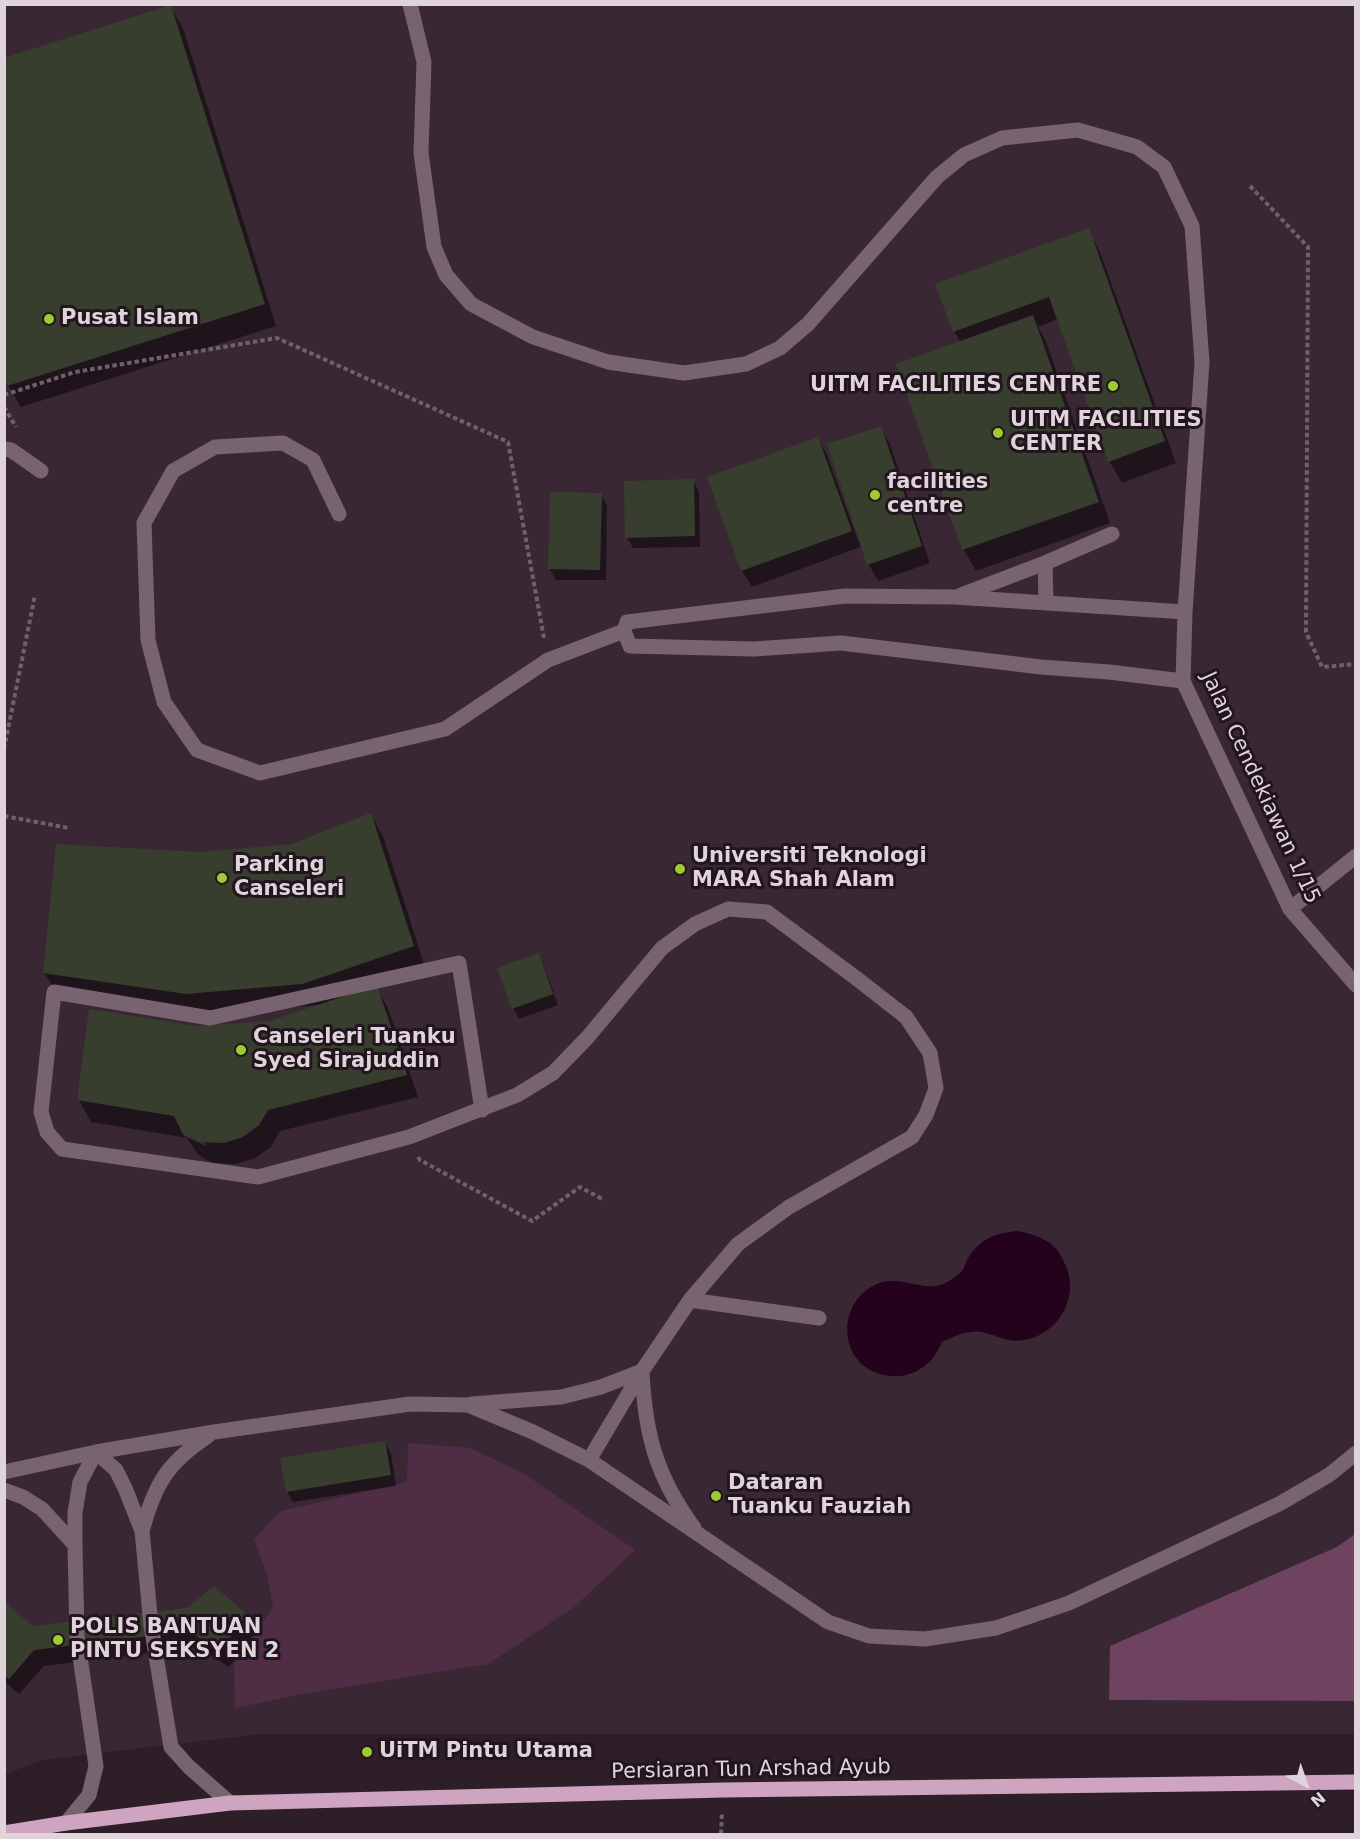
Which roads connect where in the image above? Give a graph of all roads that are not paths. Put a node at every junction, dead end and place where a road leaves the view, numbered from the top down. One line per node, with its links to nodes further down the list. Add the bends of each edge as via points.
1 (411, 4): 9 (street, Jalan Cendekiawan 1/15, via 424,62 421,153 434,247 446,275 471,304 532,337 608,362 684,373 746,364 780,348 808,324 937,177 964,155 1002,138 1078,130 1137,147 1164,167 1192,226 1202,362)
2 (4, 449): 3 (street, via 12,450)
3 (40, 471)
4 (339, 514): 10 (street, via 313,460 283,443 215,447 173,471 144,522 148,640 164,702 197,750 260,773 445,729 548,660)
5 (1112, 534): 6 (street)
6 (1045, 563): 7 (street); 8 (street)
7 (955, 597): 8 (street); 10 (street, via 845,596 627,622)
8 (1046, 602): 9 (street)
9 (1185, 612): 11 (street, Jalan Cendekiawan 1/15)
10 (624, 631): 11 (street, via 630,645 754,649 841,643)
11 (1183, 681): 13 (street, Jalan Cendekiawan 1/15)
12 (1356, 856): 13 (street)
13 (1290, 909): 14 (street, Jalan Cendekiawan 1/15)
14 (1356, 985)
15 (482, 1110): 15 (street, via 459,963 210,1018 54,992 41,1112 47,1132 62,1149 258,1176 409,1137); 16 (street, via 553,1073 662,948 695,924 728,909 766,912 906,1017 930,1053 936,1088 912,1137 789,1207 738,1244)
16 (690, 1300): 17 (street); 18 (street)
17 (819, 1318)
18 (642, 1371): 19 (street, via 561,1397); 23 (street); 27 (street, via 643,1408 663,1477)
19 (468, 1404): 20 (street, via 410,1404); 23 (street)
20 (214, 1432): 21 (street); 26 (street, via 187,1449 166,1473 150,1501)
21 (96, 1452): 24 (street); 26 (street, via 116,1470); 28 (street, via 80,1482)
22 (1356, 1453): 27 (street, via 1329,1475 1279,1504 1069,1603 996,1628 925,1639 869,1636 828,1622)
23 (589, 1461): 27 (street)
24 (4, 1472)
25 (4, 1490): 28 (street, via 42,1509)
26 (142, 1531): 30 (street, via 151,1625 171,1747)
27 (701, 1537)
28 (75, 1545): 31 (street, via 77,1636 96,1766 89,1795)
29 (1356, 1782): 30 (main road, Persiaran Tun Arshad Ayub, via 723,1790)
30 (230, 1803): 31 (main road, Persiaran Tun Arshad Ayub)
31 (66, 1823): 32 (main road, Persiaran Tun Arshad Ayub)
32 (4, 1833)

